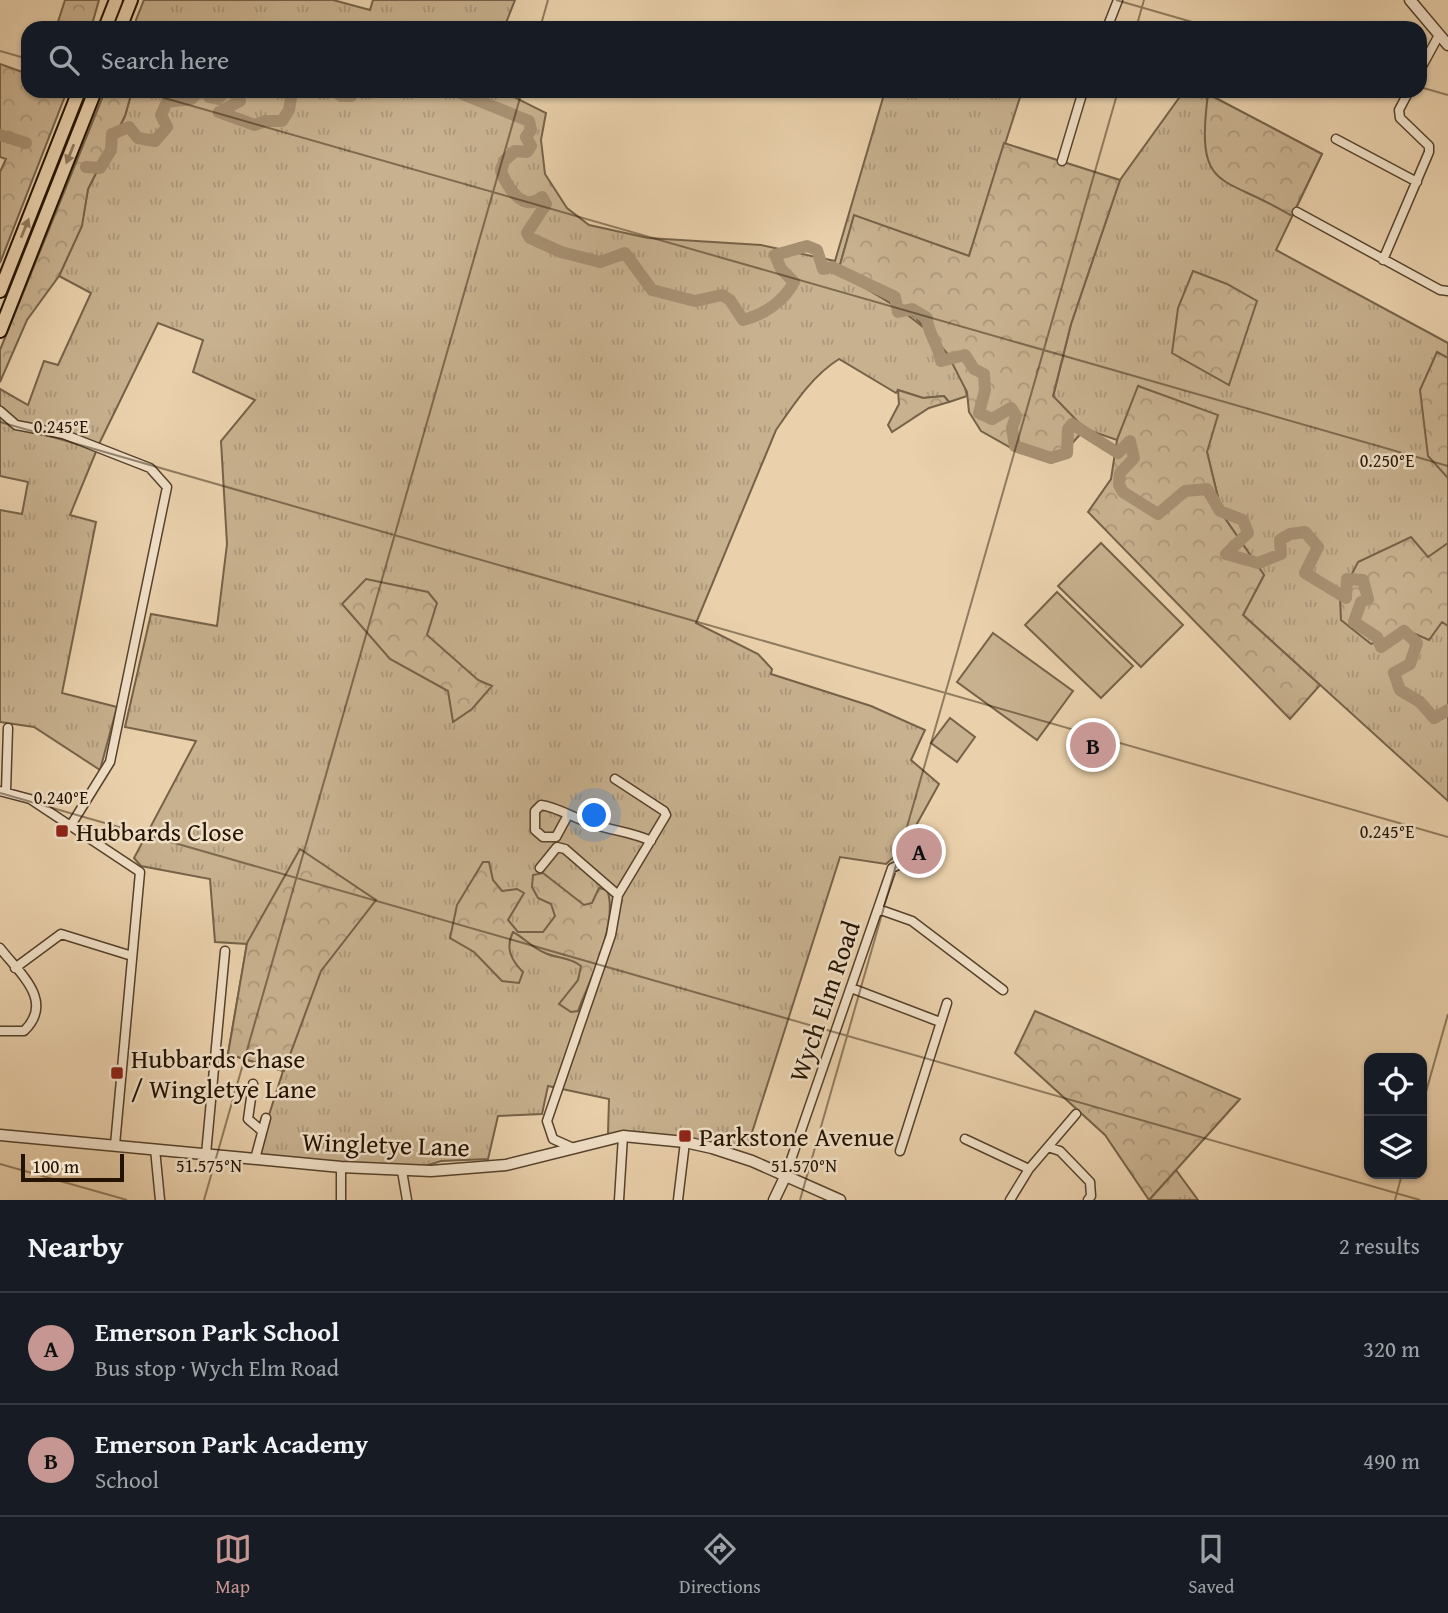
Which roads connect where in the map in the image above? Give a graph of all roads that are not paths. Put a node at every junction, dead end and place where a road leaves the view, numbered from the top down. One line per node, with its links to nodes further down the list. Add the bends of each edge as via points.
1 (108, 0): 6 (highway)
2 (116, 0): 7 (highway)
3 (131, 0): 8 (highway)
4 (1118, 0): 9 (street)
5 (1410, 0): 10 (street)
6 (105, 21)
7 (107, 21)
8 (123, 21)
9 (1110, 21)
10 (1439, 35): 11 (street); 12 (street)
11 (1448, 45)
12 (1427, 57)
13 (76, 98): 22 (highway, one-way to 13)
14 (92, 98): 24 (highway, one-way to 24)
15 (1081, 98): 18 (street)
16 (1405, 98): 19 (street, via 1400,118 1429,146)
17 (1336, 139): 19 (street)
18 (1062, 161)
19 (1417, 182): 21 (street)
20 (1297, 212): 21 (street)
21 (1383, 260): 23 (street)
22 (0, 291)
23 (1448, 291)
24 (0, 331)
25 (0, 411): 30 (street, via 16,425 63,434 150,468 167,487 110,762)
26 (8, 728): 28 (street)
27 (615, 779): 31 (street, via 664,811)
28 (3, 791): 30 (street, via 30,799)
29 (568, 815): 29 (street, via 541,805 535,811 535,830 543,837 556,837); 31 (street)
30 (71, 825): 38 (street, via 140,872)
31 (651, 841): 34 (street)
32 (922, 858): 35 (street, Wych Elm Road, via 892,868)
33 (540, 868): 34 (street, via 557,846)
34 (618, 895): 51 (street, via 611,935 547,1121)
35 (878, 909): 40 (street, Wych Elm Road); 41 (street, via 912,920)
36 (0, 948): 39 (street)
37 (225, 951): 59 (street)
38 (132, 956): 39 (street, via 61,934); 54 (street)
39 (15, 968): 44 (street, via 33,991 38,1005 35,1020 24,1031)
40 (851, 988): 43 (street); 65 (street, Wych Elm Road)
41 (1003, 990)
42 (947, 1003): 43 (street)
43 (940, 1023): 58 (street)
44 (0, 1031)
45 (253, 1084): 48 (street, via 248,1119)
46 (1076, 1114): 56 (street)
47 (265, 1118): 48 (street)
48 (262, 1131): 61 (street)
49 (0, 1135): 54 (street, Wingletye Lane)
50 (623, 1136): 53 (street, Wingletye Lane); 55 (street, Wingletye Lane); 69 (street)
51 (553, 1139): 55 (street); 60 (street)
52 (965, 1139): 63 (street)
53 (685, 1142): 65 (street, Wingletye Lane, via 752,1161); 70 (street)
54 (115, 1145): 57 (street, Wingletye Lane)
55 (571, 1147): 60 (street, Wingletye Lane)
56 (1048, 1147): 63 (street); 74 (street, via 1060,1151 1090,1182)
57 (155, 1149): 59 (street, Wingletye Lane); 66 (street)
58 (900, 1151)
59 (206, 1154): 61 (street, Wingletye Lane)
60 (544, 1154): 64 (street, Wingletye Lane, via 506,1165)
61 (255, 1159): 62 (street, Wingletye Lane)
62 (341, 1167): 64 (street, Wingletye Lane); 67 (street)
63 (1029, 1169): 73 (street)
64 (402, 1171): 68 (street)
65 (785, 1177): 71 (street); 72 (street, Wingletye Lane)
66 (160, 1200)
67 (341, 1200)
68 (407, 1200)
69 (619, 1200)
70 (678, 1200)
71 (775, 1200)
72 (840, 1200)
73 (1010, 1200)
74 (1088, 1200)

